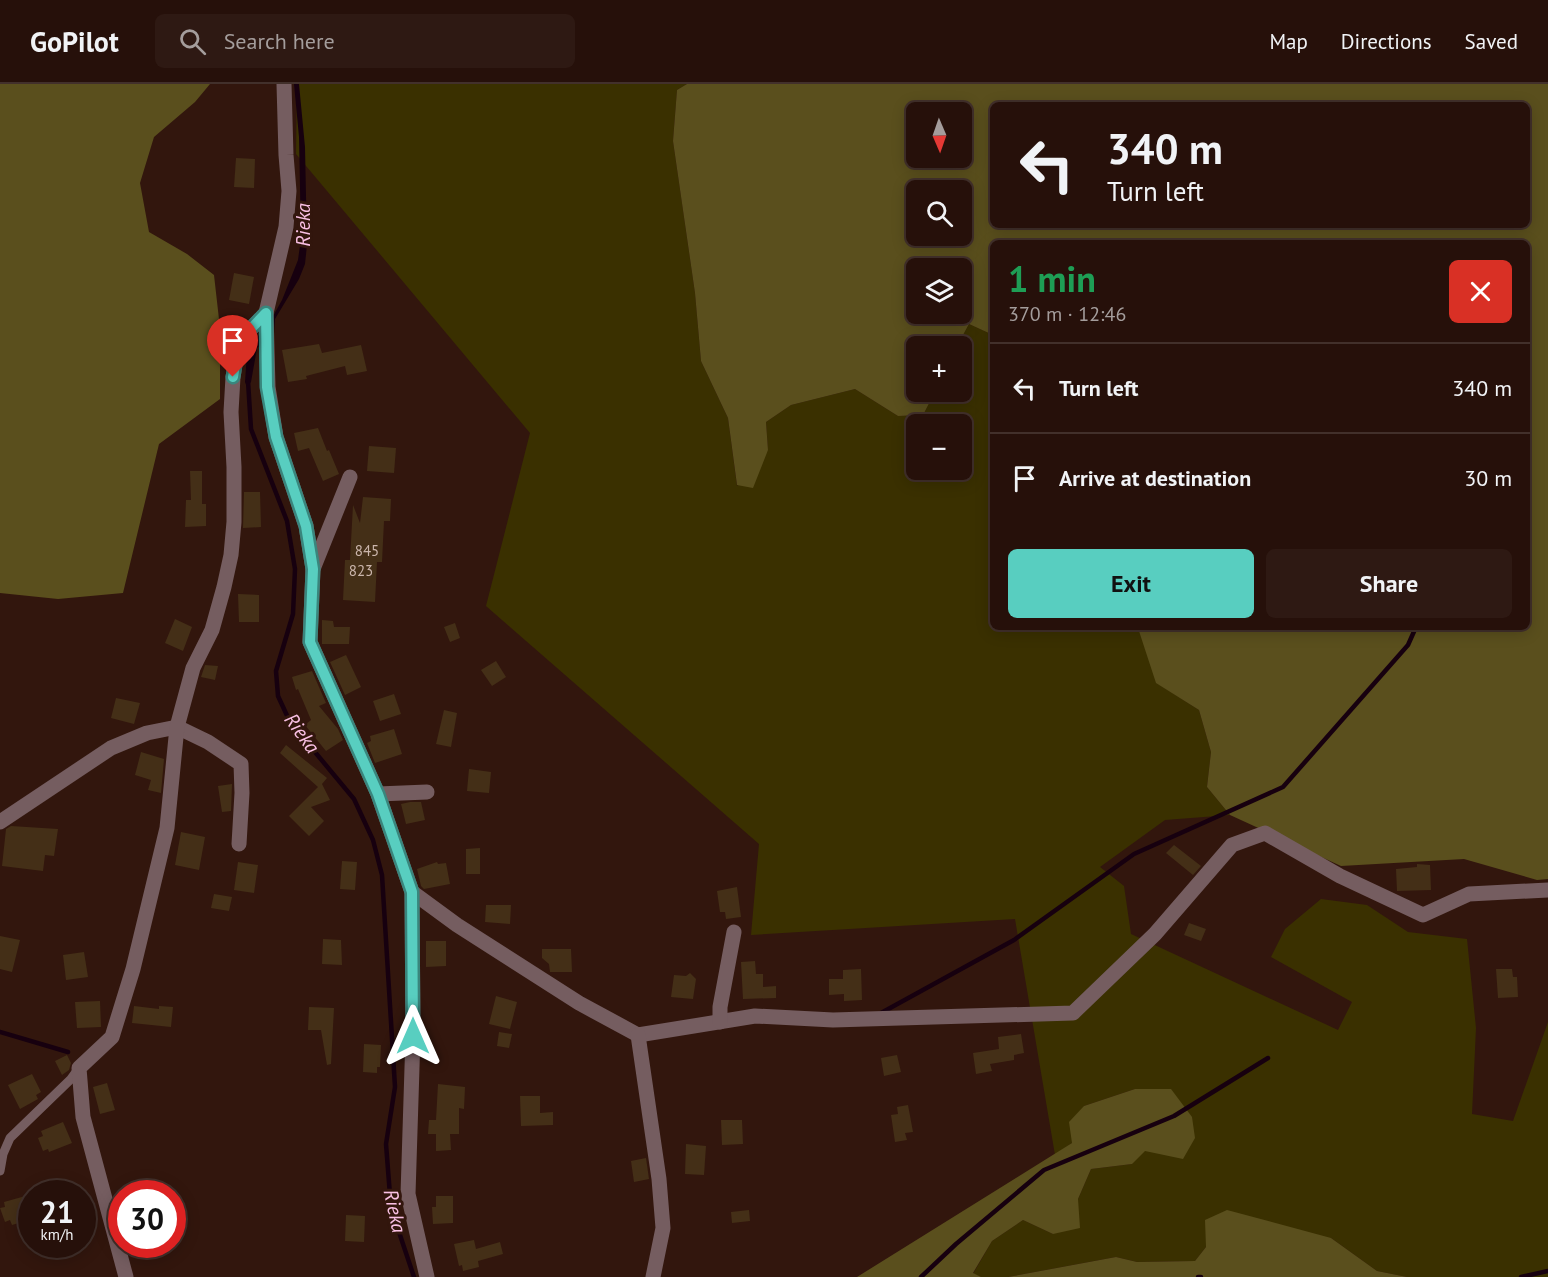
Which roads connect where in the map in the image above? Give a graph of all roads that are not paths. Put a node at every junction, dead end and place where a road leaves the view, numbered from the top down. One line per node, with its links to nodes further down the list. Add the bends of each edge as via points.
1 (284, 84): 2 (street, via 289,191 286,227)
2 (266, 315): 4 (street, via 267,387 276,437 306,526); 5 (street, via 239,341 231,412 231,555 212,630 193,668)
3 (350, 477): 4 (street)
4 (313, 569): 7 (street, via 310,642)
5 (177, 727): 8 (street, via 111,748); 9 (street, via 241,764); 15 (street, via 167,828 133,969 112,1037)
6 (427, 792): 7 (street)
7 (378, 794): 11 (street)
8 (0, 822)
9 (238, 844)
10 (1548, 890): 13 (street, via 1469,894 1423,915 1340,876 1265,833 1232,845 1155,934 1073,1013 833,1020 755,1016)
11 (412, 892): 14 (street, via 579,1003); 18 (street, via 408,1194)
12 (735, 932): 13 (street)
13 (720, 1022): 14 (street)
14 (638, 1035): 19 (street, via 663,1228)
15 (79, 1068): 16 (lane, via 10,1138); 17 (street, via 83,1118)
16 (0, 1171)
17 (126, 1277)
18 (427, 1277)
19 (653, 1277)

